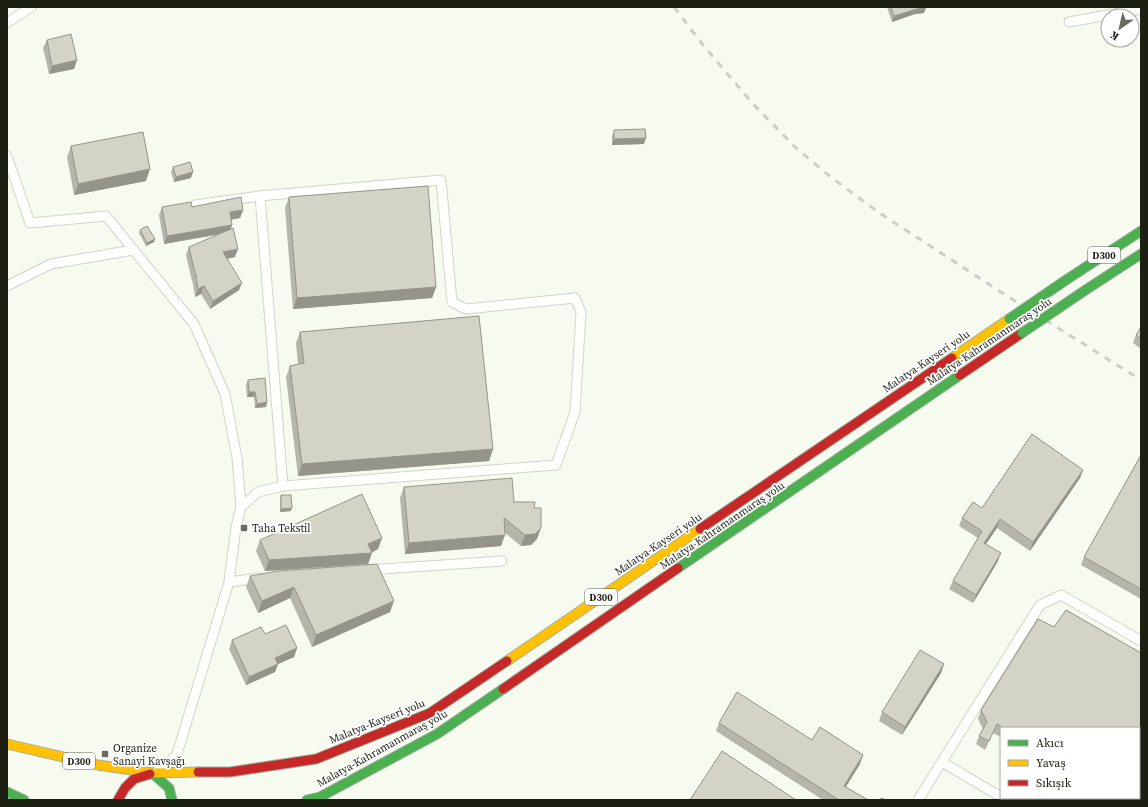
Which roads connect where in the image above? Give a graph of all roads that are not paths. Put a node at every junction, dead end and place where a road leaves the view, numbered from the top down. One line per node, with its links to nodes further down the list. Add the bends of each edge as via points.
1 (31, 7): 4 (street)
2 (1141, 9): 3 (street)
3 (1069, 22)
4 (7, 23)
5 (7, 156): 9 (street, via 30,222 106,216)
6 (260, 196): 7 (street); 12 (street); 12 (street, via 441,180 452,302 466,309 575,298 581,312 575,412 556,465)
7 (196, 204)
8 (1141, 231): 21 (highway, Malatya-Kayseri yolu / D300, bridge, via 430,713 316,759 230,772)
9 (133, 250): 11 (street, via 51,264); 13 (street, via 194,324 225,394 237,458)
10 (1141, 254): 25 (highway, Malatya-Kahramanmaraş yolu / D300, bridge, via 437,734)
11 (7, 286)
12 (283, 486): 13 (street, via 258,492)
13 (240, 507): 17 (street)
14 (502, 561): 15 (street)
15 (360, 570)
16 (266, 577): 17 (street)
17 (229, 582): 21 (street, via 177,754 166,766)
18 (1141, 641): 20 (street, via 1061,595 1040,605)
19 (7, 744): 21 (highway, Malatya-Kayseri yolu / D300, via 98,765)
20 (942, 762): 24 (street); 31 (street)
21 (152, 773): 28 (highway, via 134,779); 29 (highway, via 169,788)
22 (7, 792): 27 (highway)
23 (7, 797): 26 (highway)
24 (1000, 797)
25 (316, 798): 30 (highway, Malatya-Kahramanmaraş yolu / D300)
26 (11, 800)
27 (24, 800)
28 (118, 800)
29 (172, 800)
30 (307, 800)
31 (918, 800)

